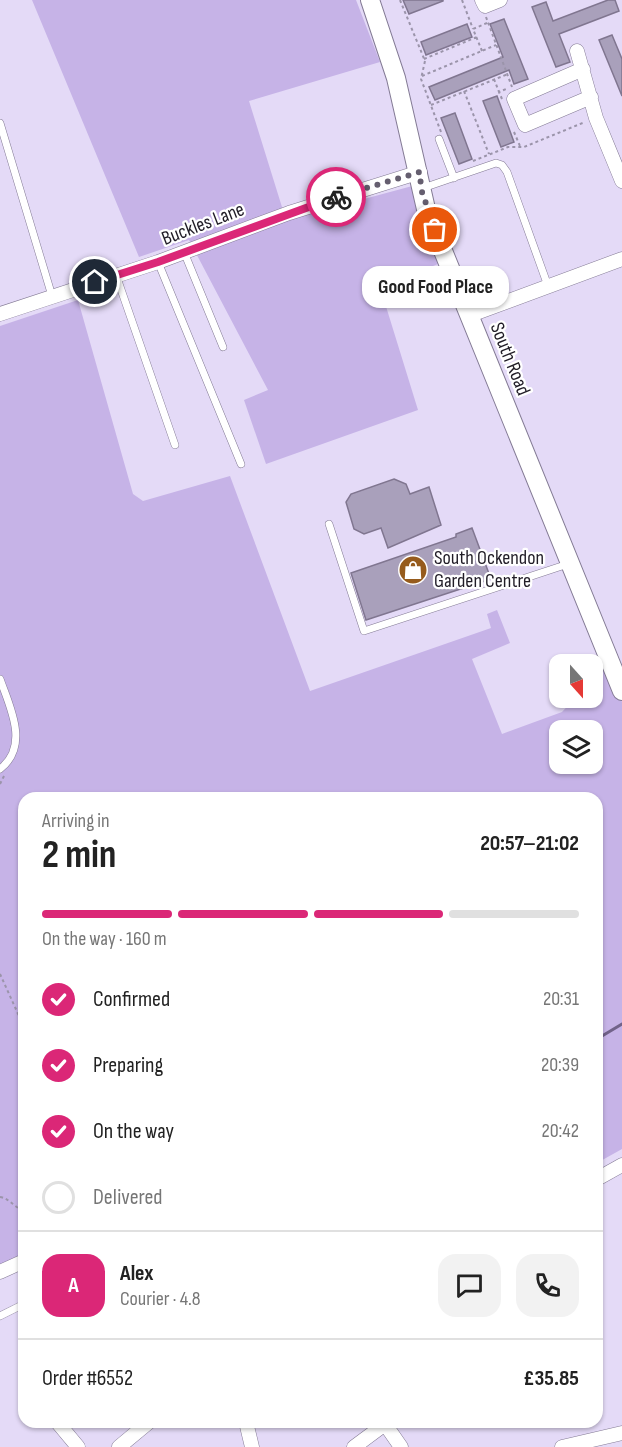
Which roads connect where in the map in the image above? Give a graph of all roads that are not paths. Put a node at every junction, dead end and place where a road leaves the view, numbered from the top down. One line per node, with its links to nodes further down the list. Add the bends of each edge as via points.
1 (370, 0): 10 (main road, South Road, via 396,78)
2 (500, 0): 3 (street)
3 (484, 3)
4 (577, 51): 5 (street)
5 (583, 69): 6 (street); 6 (street, via 514,99 525,125)
6 (591, 97): 11 (street)
7 (0, 123): 17 (lane)
8 (439, 139): 9 (lane)
9 (454, 178): 10 (lane); 16 (lane, via 496,163 502,165)
10 (420, 181): 12 (street, Buckles Lane, via 322,202); 19 (main road, South Road)
11 (622, 181)
12 (184, 252): 14 (street, Buckles Lane); 20 (lane)
13 (622, 259): 16 (street)
14 (158, 262): 15 (street, Buckles Lane); 22 (lane)
15 (116, 275): 17 (street, Buckles Lane); 21 (lane)
16 (548, 286): 19 (street)
17 (52, 296): 18 (street, Buckles Lane)
18 (0, 314)
19 (468, 316): 24 (main road, South Road)
20 (223, 347)
21 (175, 445)
22 (241, 464)
23 (329, 524): 24 (lane, via 364,631)
24 (568, 564): 26 (main road, South Road)
25 (0, 679): 27 (lane, via 17,736 13,754)
26 (622, 688)
27 (0, 769)
28 (622, 1165): 29 (street)
29 (603, 1176)
30 (18, 1264): 31 (street)
31 (0, 1272)
32 (18, 1307): 33 (lane)
33 (0, 1316)
34 (62, 1428): 40 (street)
35 (143, 1428): 41 (street)
36 (247, 1428): 42 (street)
37 (380, 1428): 43 (street)
38 (388, 1428): 44 (street)
39 (622, 1432): 45 (street)
40 (78, 1447)
41 (119, 1447)
42 (252, 1447)
43 (354, 1447)
44 (401, 1447)
45 (562, 1447)

